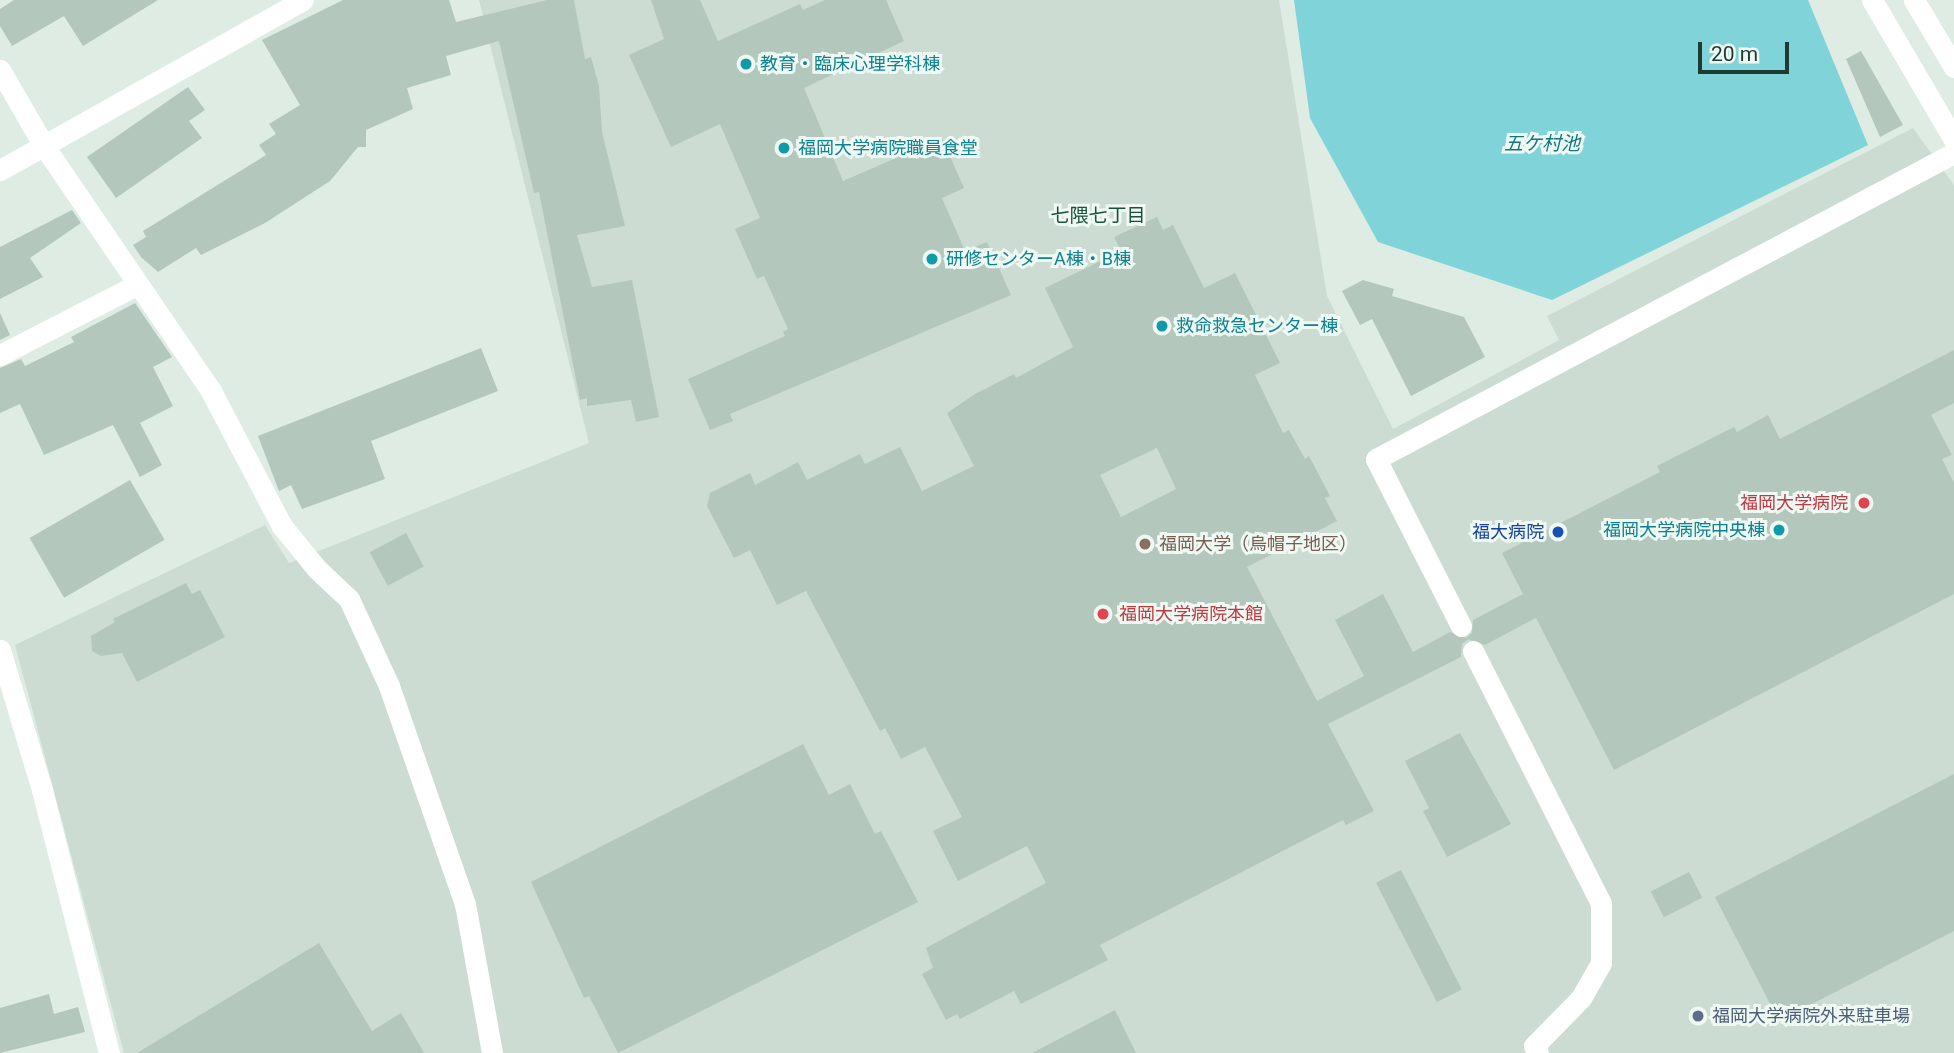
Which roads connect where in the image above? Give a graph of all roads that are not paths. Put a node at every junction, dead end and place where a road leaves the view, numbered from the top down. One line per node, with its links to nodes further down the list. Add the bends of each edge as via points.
1 (303, 0): 7 (street)
2 (1872, 0): 6 (street)
3 (1914, 0): 4 (street)
4 (1954, 67)
5 (0, 70): 7 (street)
6 (1954, 140)
7 (44, 146): 9 (street); 10 (street)
8 (1954, 153): 12 (street, via 1376,458)
9 (0, 170)
10 (136, 285): 11 (street); 16 (street, via 211,391 282,526 349,599 389,685 465,904)
11 (0, 355)
12 (1461, 626)
13 (0, 650): 15 (street, via 43,790)
14 (1473, 651): 17 (street, via 1601,903 1601,963 1581,998 1534,1046)
15 (109, 1053)
16 (492, 1053)
17 (1538, 1053)

